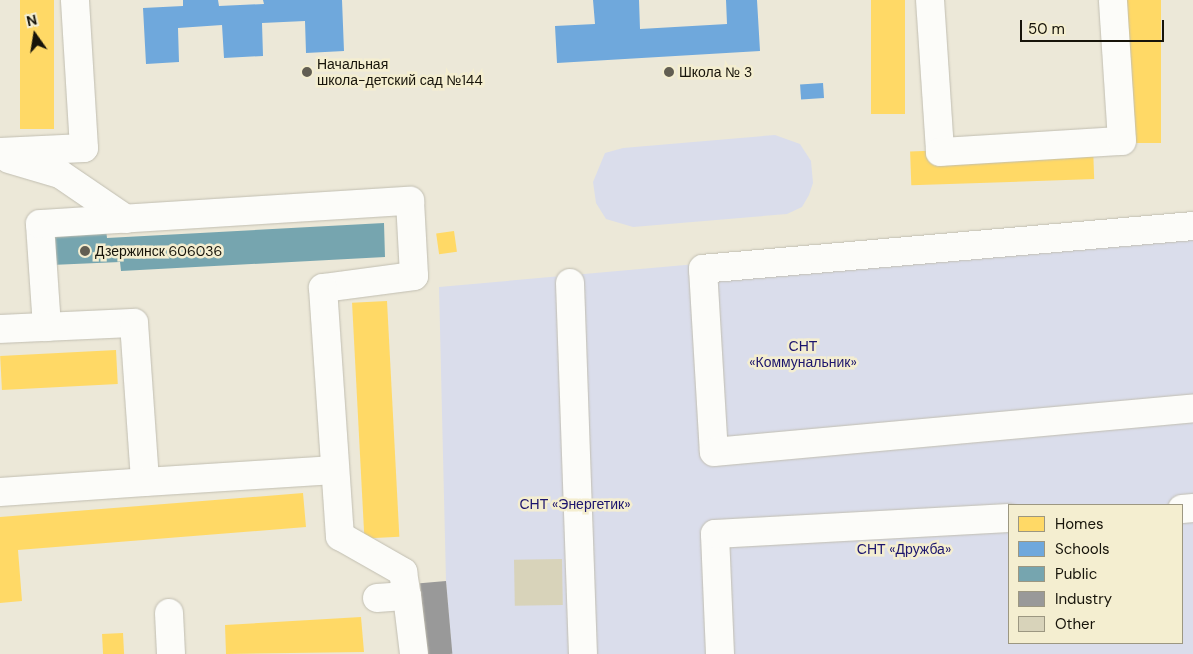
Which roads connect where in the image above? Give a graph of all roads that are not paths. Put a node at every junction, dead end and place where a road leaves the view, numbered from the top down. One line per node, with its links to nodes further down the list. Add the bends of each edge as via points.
1 (75, 0): 4 (street, via 84,148)
2 (930, 0): 3 (street, via 940,152 1122,141)
3 (1113, 0)
4 (0, 152)
5 (0, 157): 6 (street, via 60,174)
6 (126, 219): 9 (street, via 40,224); 12 (street, via 410,201 414,276 324,288)
7 (1193, 226): 11 (street, via 703,269 714,452)
8 (570, 283): 21 (street)
9 (47, 327): 10 (street); 13 (street, via 134,323)
10 (0, 329)
11 (1193, 408)
12 (335, 470): 13 (street); 16 (street, via 340,536 404,572)
13 (145, 482): 14 (street)
14 (0, 492)
15 (1008, 518): 22 (street, via 715,534)
16 (407, 596): 17 (street); 20 (street)
17 (377, 598)
18 (169, 613): 19 (street)
19 (172, 654)
20 (414, 654)
21 (583, 654)
22 (720, 654)

